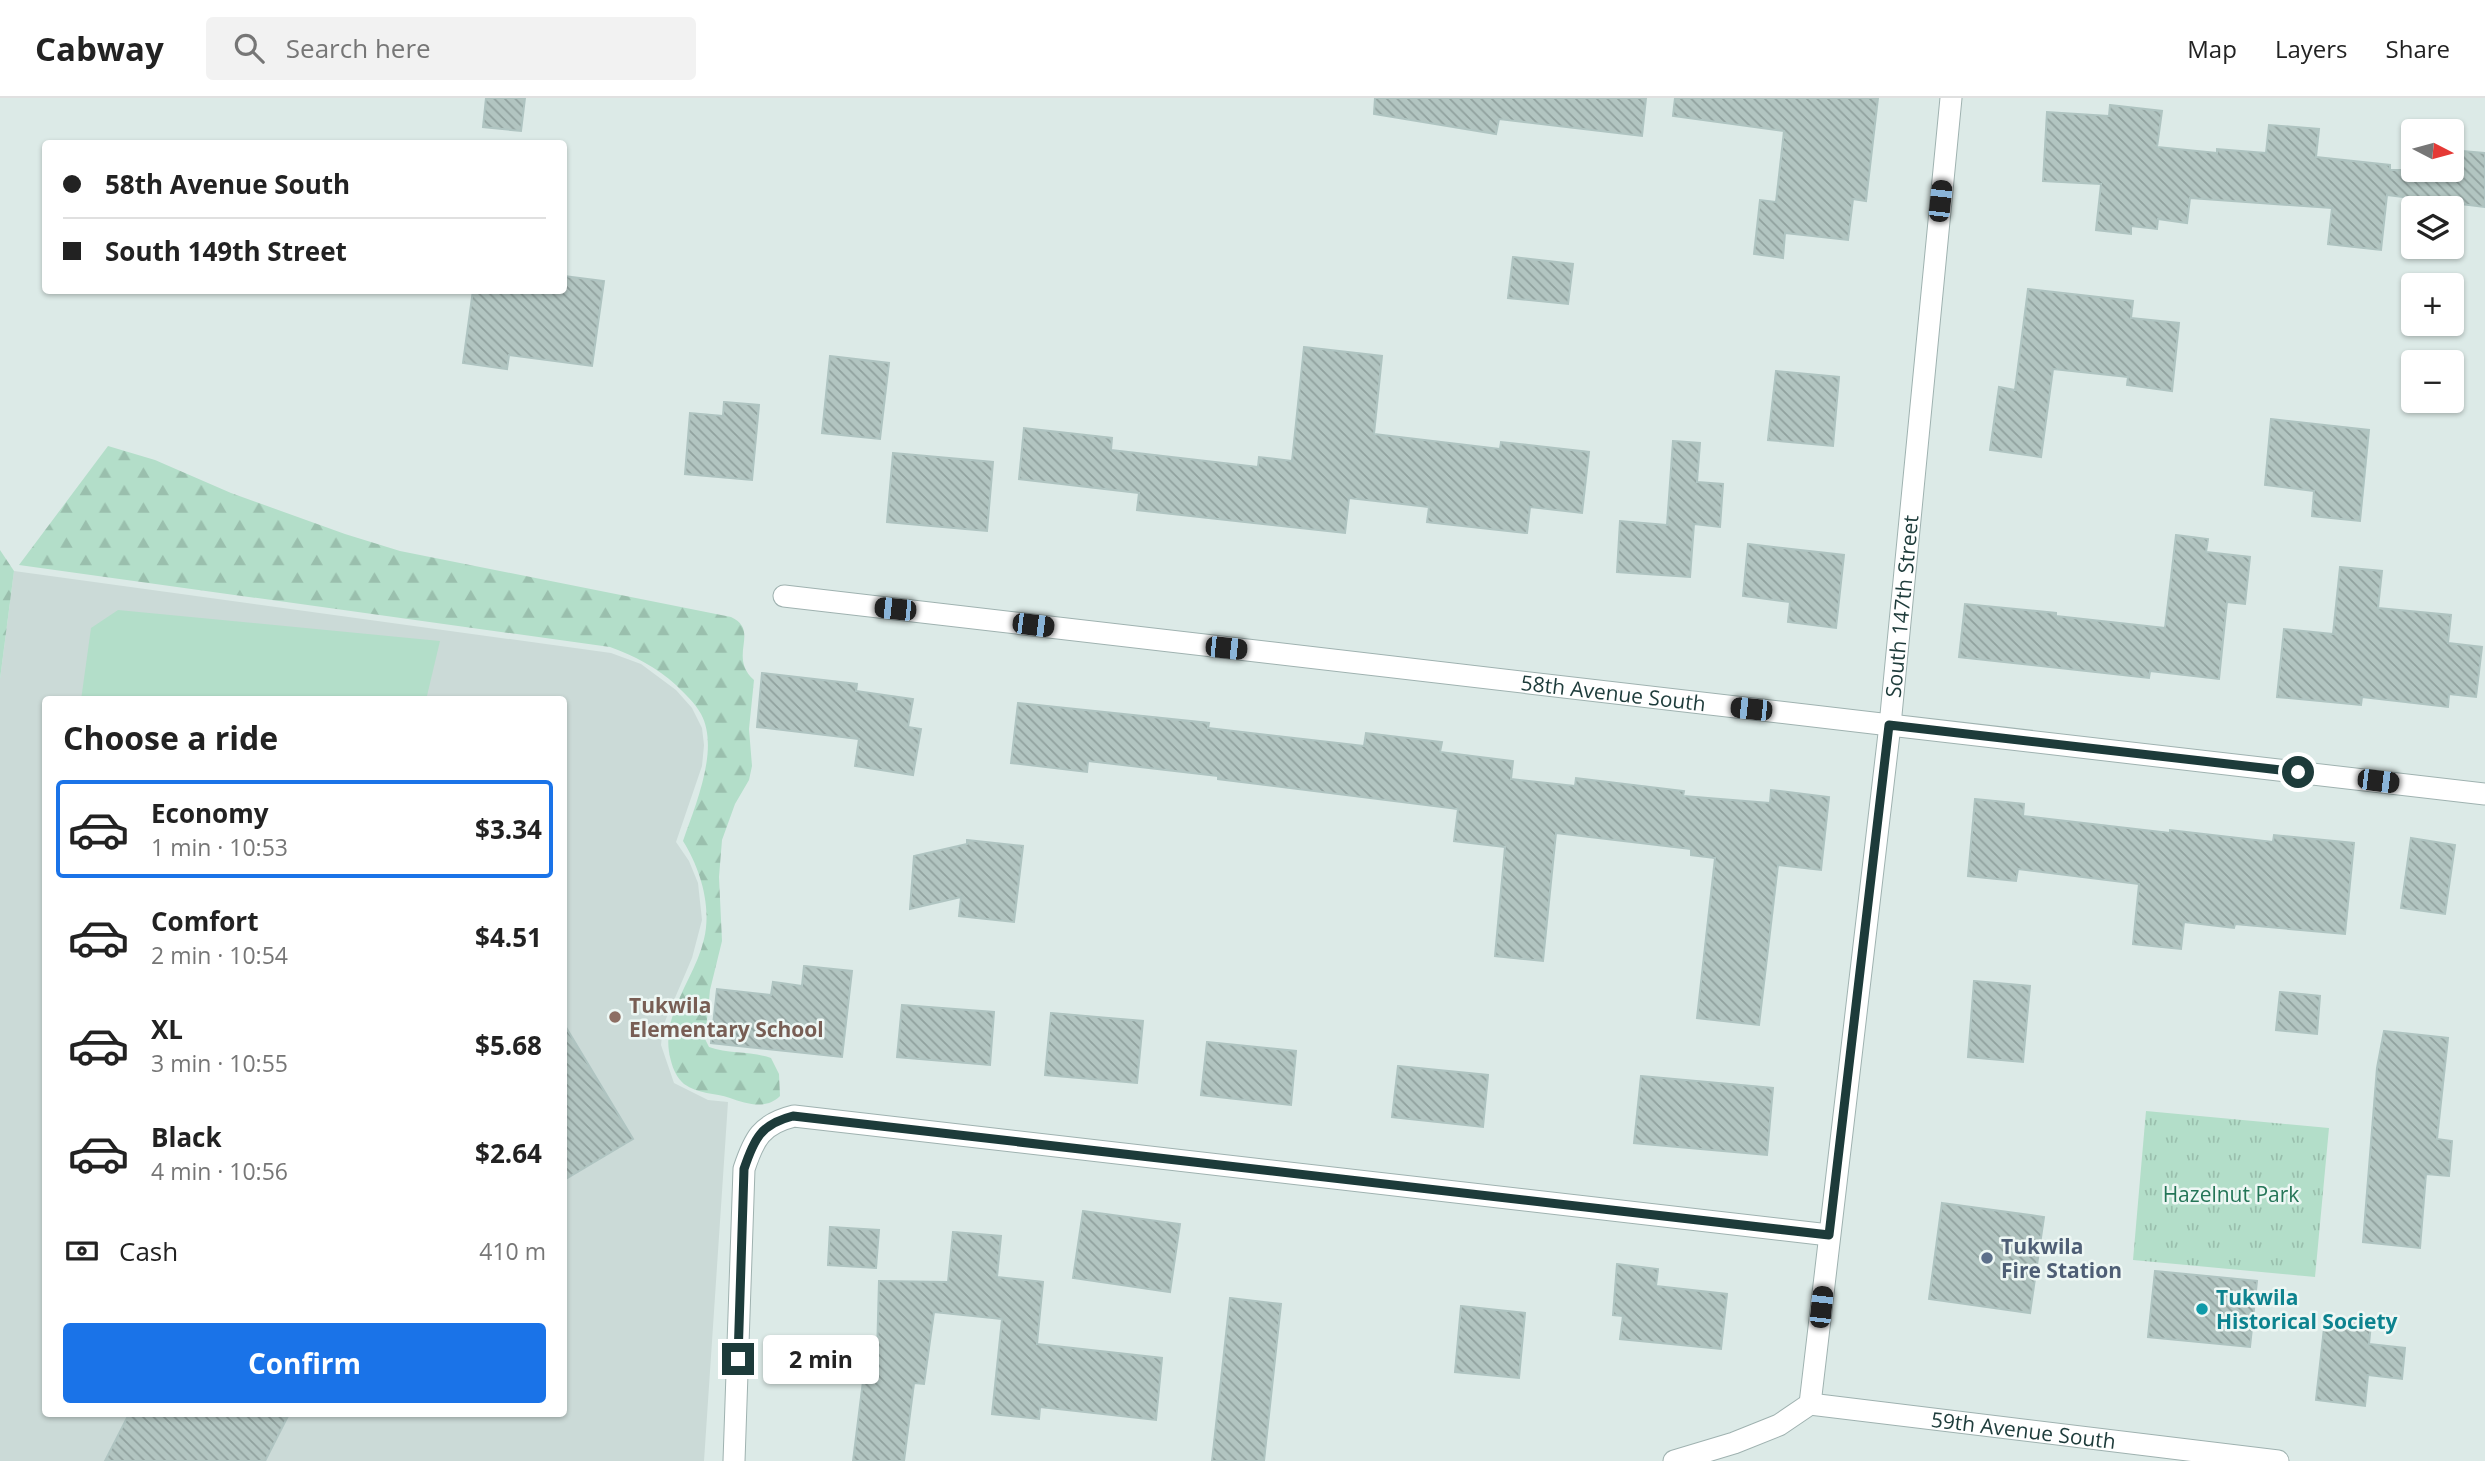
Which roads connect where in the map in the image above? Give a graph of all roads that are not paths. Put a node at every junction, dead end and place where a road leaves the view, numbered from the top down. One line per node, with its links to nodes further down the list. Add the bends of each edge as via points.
1 (1951, 98): 3 (street, South 147th Street)
2 (784, 596): 3 (street, 58th Avenue South)
3 (1889, 725): 4 (street, 58th Avenue South); 5 (street, South 147th Street)
4 (2485, 794)
5 (1829, 1235): 6 (street, South 147th Street); 7 (street, via 793,1116 772,1121 752,1145 744,1169)
6 (1810, 1404): 8 (street, via 1779,1425); 9 (street, 59th Avenue South)
7 (734, 1461)
8 (1674, 1461)
9 (2278, 1461)

